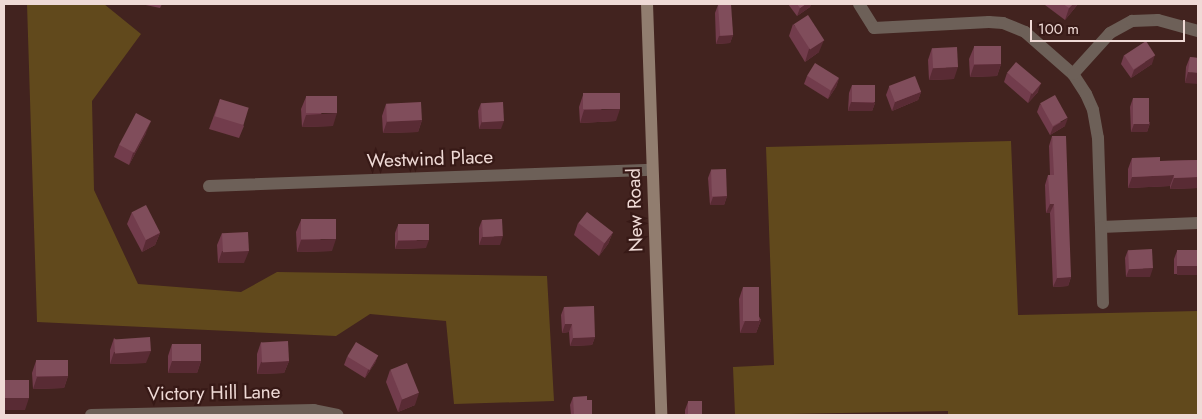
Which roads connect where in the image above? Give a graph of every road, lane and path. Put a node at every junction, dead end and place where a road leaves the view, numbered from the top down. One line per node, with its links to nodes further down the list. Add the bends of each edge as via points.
1 (646, 4): 5 (street, New Road)
2 (859, 4): 4 (street, via 874,28 989,22 1014,26)
3 (1198, 31): 4 (street, via 1158,20 1132,21 1110,33)
4 (1073, 74): 8 (street, via 1093,110 1098,138)
5 (652, 170): 6 (street, Westwind Place); 13 (street, New Road)
6 (209, 186)
7 (1198, 223): 8 (street)
8 (1101, 227): 9 (street)
9 (1103, 303)
10 (161, 414): 11 (street, Victory Hill Lane); 12 (street, Victory Hill Lane, via 314,410)
11 (91, 415)
12 (337, 415)
13 (660, 415)

